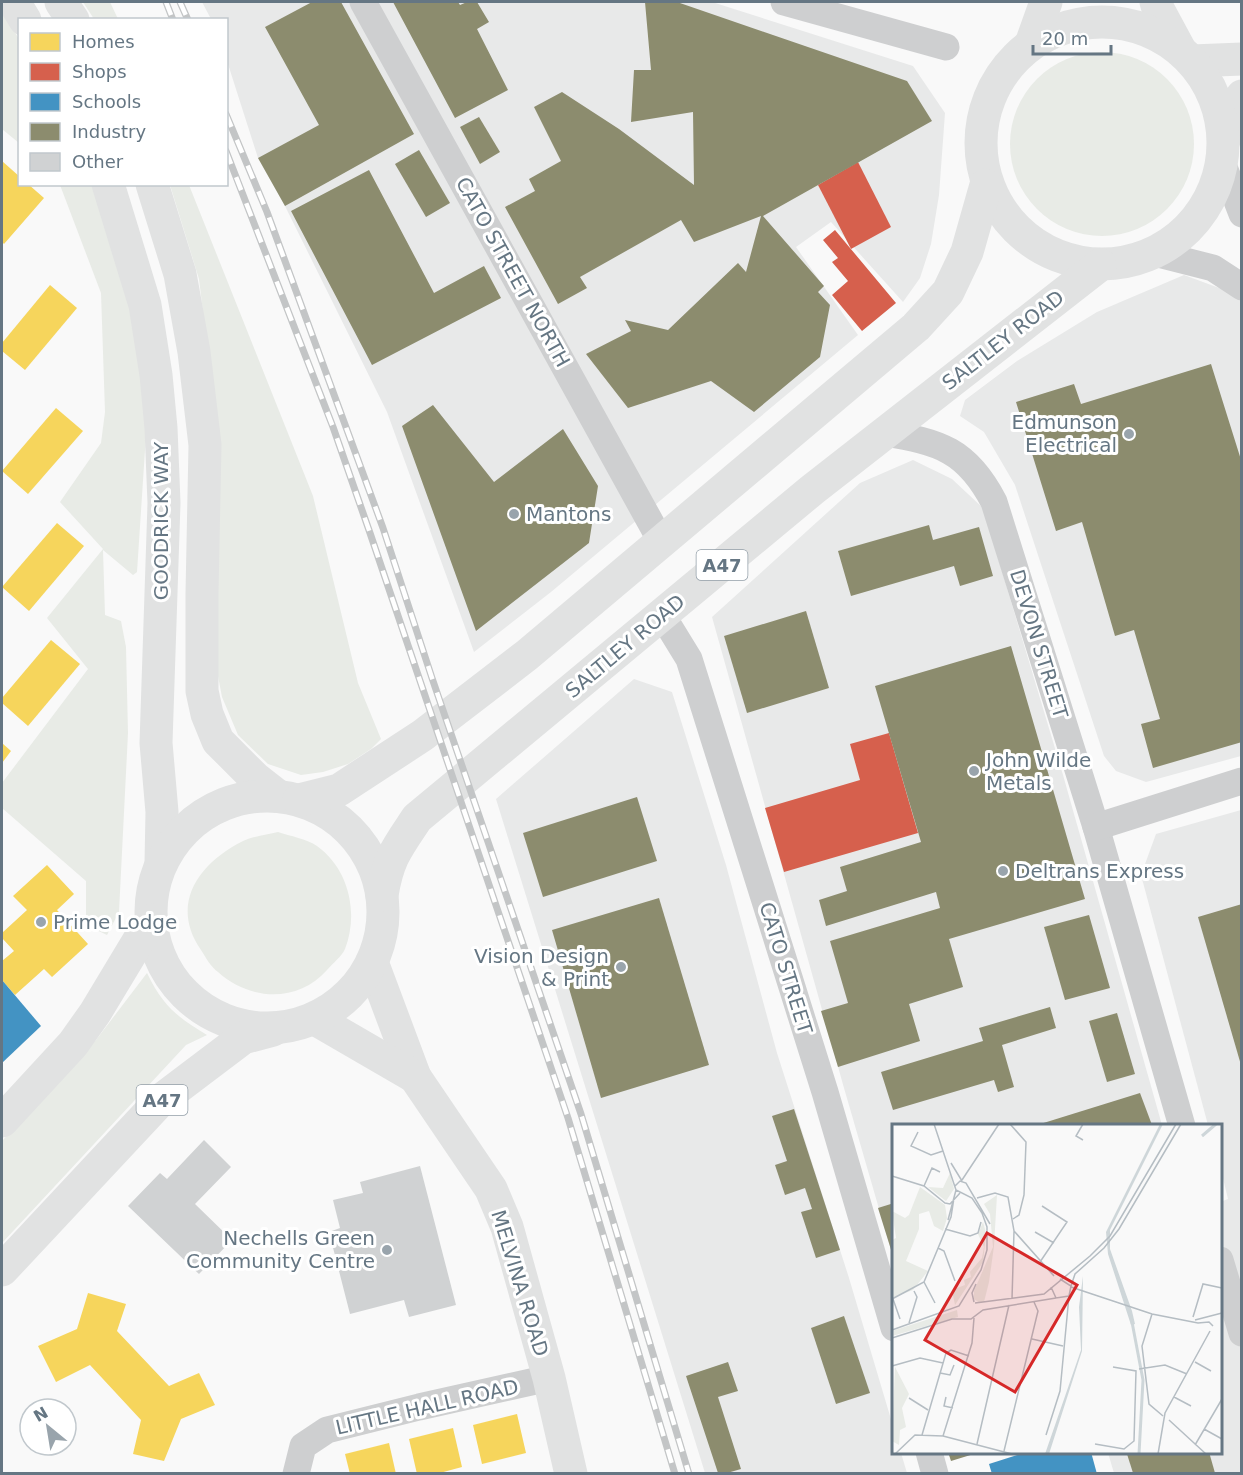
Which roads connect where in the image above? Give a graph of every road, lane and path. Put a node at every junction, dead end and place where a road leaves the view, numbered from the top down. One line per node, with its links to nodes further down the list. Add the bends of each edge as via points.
1 (14, 2): 7 (main road)
2 (61, 2): 8 (main road)
3 (363, 2): 23 (street, CATO STREET NORTH)
4 (784, 2): 10 (street)
5 (1046, 2): 9 (main road)
6 (1156, 2): 11 (main road)
7 (24, 18)
8 (72, 18)
9 (1031, 44): 11 (main road, via 1067,26 1106,21 1145,29); 15 (main road, via 1003,71 985,106 979,146)
10 (946, 46)
11 (1186, 55): 12 (main road); 14 (main road, via 1209,84 1219,111)
12 (1242, 58)
13 (1242, 96): 14 (main road)
14 (1223, 151): 18 (street); 19 (main road, via 1210,199 1186,231)
15 (986, 185): 20 (main road, via 1004,217 1031,243 1064,259); 23 (main road, A47, via 967,252 948,292 916,327)
16 (109, 186): 28 (main road, GOODRICK WAY, via 145,305 161,428 164,503 156,743 162,812)
17 (153, 186): 26 (main road, GOODRICK WAY, via 180,274 205,445 202,691 207,714 218,741 255,778)
18 (1242, 214)
19 (1154, 253): 20 (main road); 21 (street, via 1213,268)
20 (1100, 266): 22 (main road, SALTLEY ROAD / A47)
21 (1242, 287)
22 (884, 433): 24 (main road, SALTLEY ROAD / A47); 27 (street, DEVON STREET, via 932,443 961,457 982,479 994,502)
23 (662, 543): 26 (main road, A47, via 423,735 339,790)
24 (662, 615): 29 (main road, SALTLEY ROAD / A47, via 417,818 392,854); 39 (street, CATO STREET, via 689,659 825,1092)
25 (1242, 781): 27 (street)
26 (288, 798): 28 (main road, A47, via 242,798 209,812 181,833); 29 (main road, A47, via 329,814 354,836 373,863)
27 (1096, 827): 36 (street, DEVON STREET)
28 (161, 863): 30 (main road, A47, via 152,891)
29 (382, 895): 31 (main road, A47, via 382,929)
30 (151, 920): 33 (main road, A47, via 159,956 178,988 206,1012 240,1026); 35 (main road, A47, via 73,1044)
31 (372, 962): 32 (main road, A47, via 358,985 339,1004); 34 (main road, MELVINA ROAD)
32 (315, 1018): 33 (main road, A47); 34 (main road, MELVINA ROAD)
33 (277, 1028): 38 (main road, A47, via 243,1038 161,1100)
34 (415, 1077): 41 (main road, MELVINA ROAD, via 491,1189 507,1227)
35 (2, 1121)
36 (1182, 1124)
37 (1222, 1263): 40 (street)
38 (2, 1270)
39 (892, 1321)
40 (1242, 1333)
41 (549, 1378): 43 (street, LITTLE HALL ROAD, via 327,1430 303,1446); 44 (main road, MELVINA ROAD)
42 (930, 1454): 45 (street)
43 (296, 1473)
44 (571, 1473)
45 (936, 1473)

